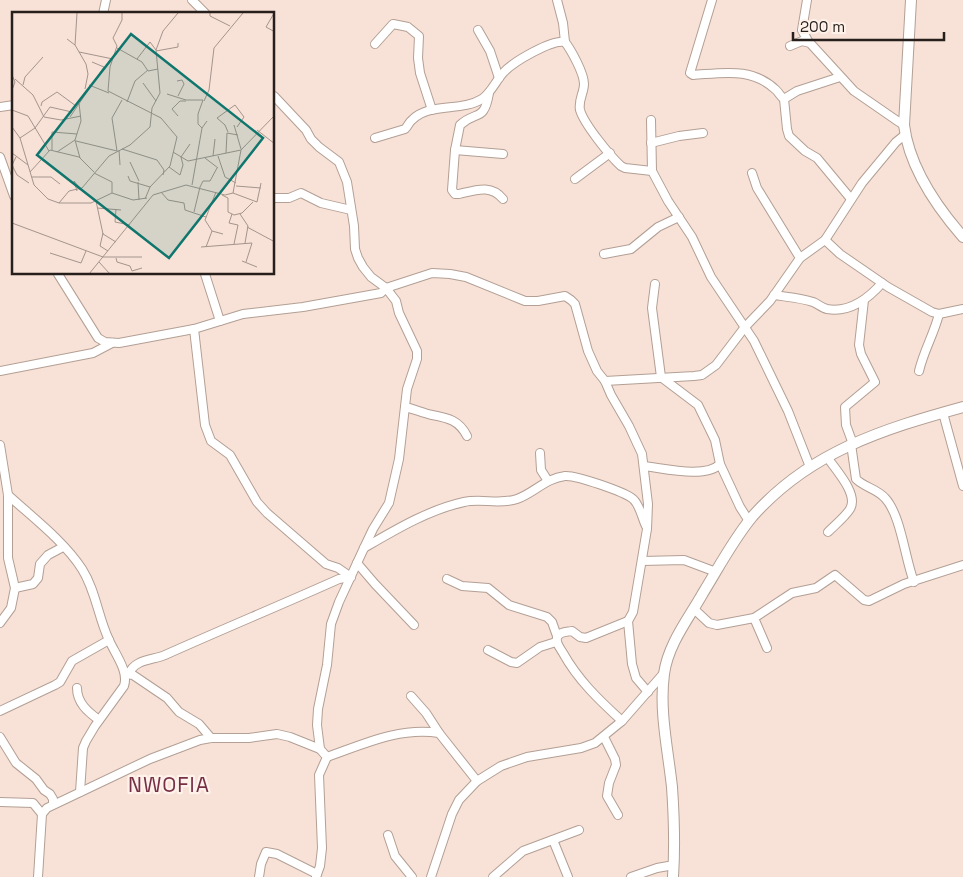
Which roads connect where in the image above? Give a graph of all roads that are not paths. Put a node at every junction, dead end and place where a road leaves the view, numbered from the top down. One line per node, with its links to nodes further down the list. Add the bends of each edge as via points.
1 (192, 0): 6 (street)
2 (557, 0): 8 (street)
3 (712, 0): 16 (street, via 690,73 748,73)
4 (807, 0): 9 (street, via 802,30)
5 (911, 0): 19 (main road)
6 (204, 12)
7 (478, 30): 13 (street, via 490,51)
8 (565, 42): 13 (street, via 552,43 513,65); 24 (street, via 583,77 580,98 585,122)
9 (808, 42): 11 (street); 12 (street)
10 (375, 44): 17 (street, via 394,24 417,33 420,73)
11 (790, 46)
12 (840, 77): 16 (street, via 797,91); 19 (street)
13 (499, 78): 14 (street)
14 (489, 93): 17 (street, via 472,103); 23 (street, via 480,115 460,126)
15 (275, 97): 35 (street, via 319,147 339,162 347,182)
16 (784, 99): 34 (street, via 789,136 817,158)
17 (432, 110): 21 (street, via 418,116 405,129)
18 (651, 120): 22 (street)
19 (905, 129): 34 (street); 37 (main road, via 925,184)
20 (703, 132): 22 (street)
21 (375, 138)
22 (651, 143): 27 (street)
23 (455, 150): 25 (street); 33 (street, via 454,192 459,194 485,188)
24 (610, 153): 27 (street, via 625,168); 30 (street)
25 (503, 154)
26 (0, 157): 29 (street)
27 (652, 171): 36 (street)
28 (752, 173): 40 (street, via 756,188)
29 (3, 178): 31 (street)
30 (576, 179)
31 (12, 193)
32 (275, 198): 35 (street, via 301,193 321,203)
33 (503, 199)
34 (851, 200): 38 (street)
35 (351, 210): 45 (street, via 358,258 371,276)
36 (679, 217): 39 (street, via 658,227 631,248); 51 (street, via 711,277)
37 (963, 237)
38 (825, 240): 40 (street); 43 (street)
39 (604, 254)
40 (800, 258): 46 (street)
41 (59, 275): 53 (street, via 98,338)
42 (205, 275): 50 (street)
43 (882, 283): 47 (street); 49 (street)
44 (655, 284): 56 (street, via 652,308)
45 (386, 288): 50 (street, via 370,295 243,314); 57 (street, via 432,272 466,276 525,301 538,302 565,296 575,304 588,351); 58 (street, via 396,301 417,352)
46 (774, 294): 47 (street, via 838,310); 51 (street)
47 (864, 300): 62 (street, via 860,354 875,382 844,407)
48 (963, 309): 49 (street)
49 (939, 314): 55 (street)
50 (220, 321): 52 (street)
51 (746, 326): 56 (street, via 710,370 702,375); 68 (street, via 788,411)
52 (194, 329): 53 (street); 84 (street, via 205,425 211,441 230,455 257,502 267,513 326,564)
53 (112, 343): 54 (street, via 93,353)
54 (0, 371)
55 (919, 371)
56 (661, 377): 57 (street); 66 (street, via 698,405 715,440)
57 (605, 381): 67 (street, via 642,454)
58 (405, 407): 61 (street, via 456,421); 77 (street, via 399,459 389,503)
59 (963, 407): 60 (main road)
60 (944, 413): 62 (main road, via 896,426); 70 (street)
61 (467, 436)
62 (852, 444): 65 (main road); 86 (street, via 856,478 884,496 890,505)
63 (0, 445): 71 (street)
64 (540, 453): 69 (street, via 541,470)
65 (827, 457): 68 (main road); 75 (street, via 846,483 852,502 851,508)
66 (720, 464): 67 (street, via 704,472); 73 (street)
67 (644, 466): 74 (street)
68 (810, 467): 73 (main road, via 783,487)
69 (548, 481): 74 (street, via 566,476 627,495 637,503); 77 (street, via 517,499 464,502 442,509 418,518)
70 (963, 486)
71 (8, 495): 72 (street); 76 (street)
72 (4, 516): 78 (street)
73 (749, 522): 83 (main road)
74 (647, 529): 79 (street)
75 (828, 532)
76 (64, 547): 87 (street, via 48,555 40,564 38,578 33,584); 94 (street, via 88,582)
77 (364, 548): 81 (street)
78 (8, 558): 80 (street); 87 (street)
79 (642, 560): 83 (street, via 684,560); 90 (street, via 633,612)
80 (0, 561)
81 (357, 563): 84 (street); 92 (street)
82 (963, 565): 86 (street)
83 (716, 572): 88 (main road)
84 (351, 577): 98 (street, via 339,579 160,657 139,663); 109 (street, via 331,624 318,709)
85 (448, 579): 93 (street, via 462,586 488,588 508,605 547,617)
86 (914, 582): 89 (street, via 869,601 835,576 816,588 796,592)
87 (15, 588): 91 (street, via 11,608)
88 (694, 609): 89 (street, via 709,623 717,625); 97 (main road, via 672,649)
89 (754, 618): 95 (street)
90 (628, 621): 93 (street, via 586,638 572,631 560,633); 100 (street, via 632,664 636,678)
91 (0, 623)
92 (414, 625)
93 (557, 639): 96 (street, via 517,663); 104 (street, via 568,663 584,685)
94 (109, 640): 98 (street); 102 (street, via 72,661 60,682)
95 (767, 648)
96 (488, 650)
97 (664, 673): 100 (street); 120 (main road, via 663,706 674,812)
98 (126, 676): 103 (street, via 120,692); 108 (street, via 167,698)
99 (77, 688): 103 (street, via 80,702)
100 (648, 692): 104 (street)
101 (410, 696): 105 (street)
102 (0, 711)
103 (100, 720): 112 (street, via 83,748)
104 (622, 720): 107 (street)
105 (438, 733): 110 (street, via 401,732); 111 (street)
106 (0, 737): 114 (street, via 16,763 50,794)
107 (604, 737): 111 (street, via 581,748 527,757 501,766); 116 (street, via 615,759 608,796)
108 (211, 738): 109 (street, via 277,734); 112 (street, via 150,759)
109 (320, 749): 110 (street)
110 (327, 757): 121 (street, via 319,775 322,848)
111 (477, 781): 125 (street, via 459,800 452,814)
112 (80, 792): 114 (street)
113 (0, 802): 115 (street, via 33,803)
114 (53, 804): 115 (street)
115 (42, 814): 122 (street)
116 (618, 815)
117 (579, 830): 119 (street)
118 (388, 835): 124 (street, via 395,856)
119 (553, 840): 126 (street, via 523,851); 127 (street)
120 (674, 865): 128 (street); 129 (main road)
121 (317, 876): 123 (street, via 277,854 266,852)
122 (38, 877)
123 (259, 877)
124 (412, 877)
125 (431, 877)
126 (493, 877)
127 (568, 877)
128 (632, 877)
129 (674, 877)

